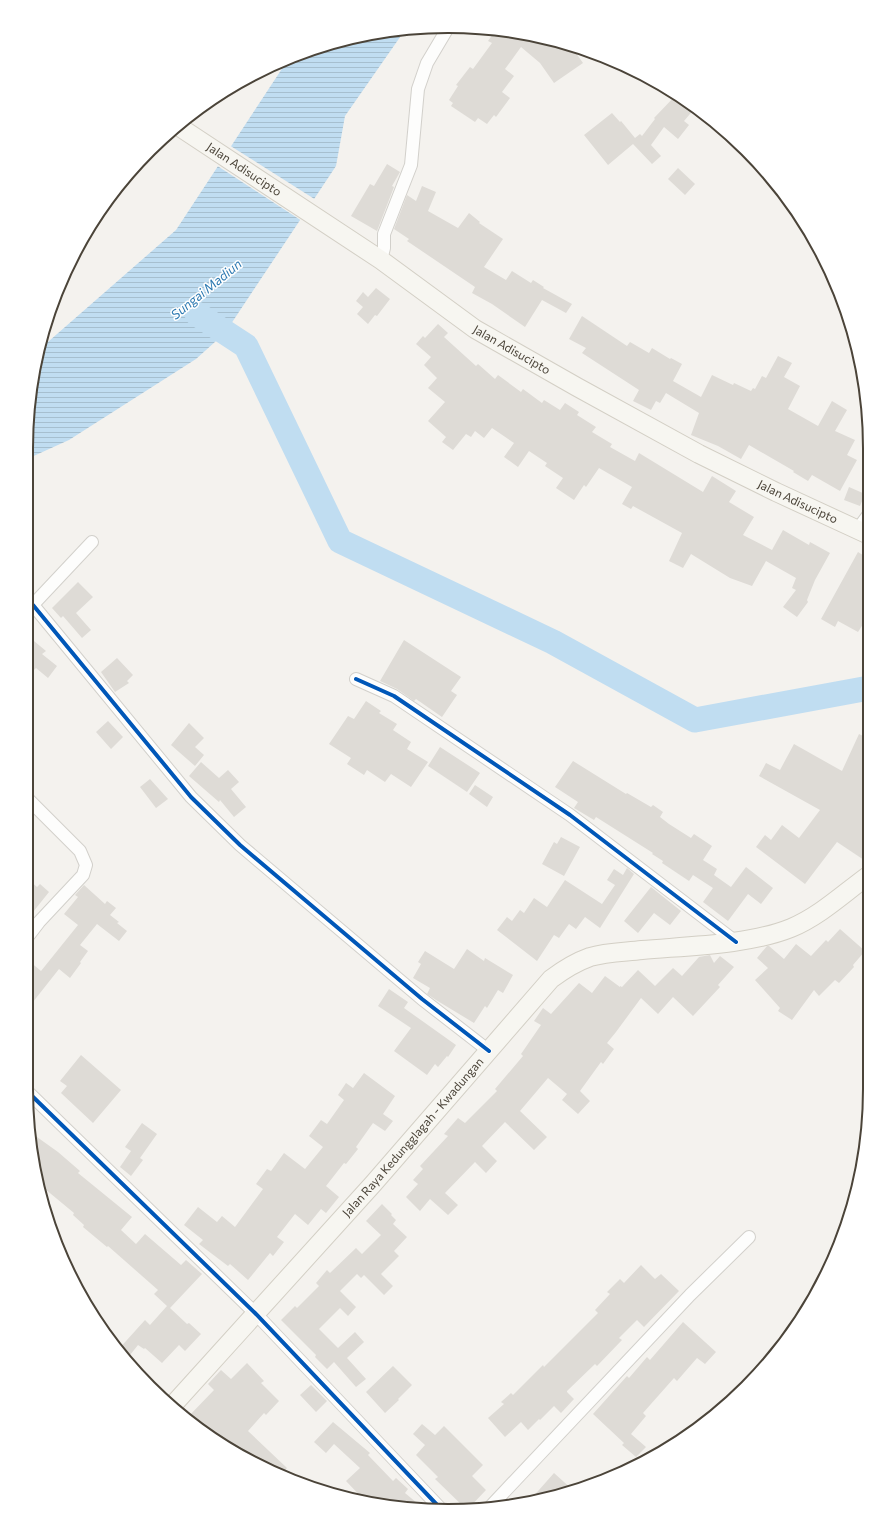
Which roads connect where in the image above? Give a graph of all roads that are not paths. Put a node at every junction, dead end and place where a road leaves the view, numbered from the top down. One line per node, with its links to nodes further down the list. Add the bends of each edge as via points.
1 (445, 33): 3 (street, via 428,63 418,89 411,165 384,234 384,248)
2 (183, 129): 3 (main road, Jalan Adisucipto)
3 (378, 257): 4 (main road, Jalan Adisucipto, via 474,329 509,349 699,454)
4 (863, 532)
5 (92, 542): 6 (street)
6 (33, 605)
7 (33, 612): 13 (street, via 191,797 240,845 422,999)
8 (356, 678): 12 (street, via 394,696 570,815)
9 (33, 804): 11 (street, via 80,851 86,865 83,875)
10 (863, 879): 12 (main road, Jalan Raya Kedungglagah - Kwadungan, via 818,913 792,928)
11 (33, 930)
12 (736, 942): 13 (main road, Jalan Raya Kedungglagah - Kwadungan, via 591,957 551,979)
13 (489, 1051): 16 (main road, Jalan Raya Kedungglagah - Kwadungan, via 373,1184)
14 (33, 1097): 16 (street)
15 (749, 1237): 18 (street, via 690,1295)
16 (255, 1313): 17 (main road, Jalan Raya Kedungglagah - Kwadungan); 19 (street)
17 (175, 1402)
18 (496, 1501)
19 (436, 1504)

